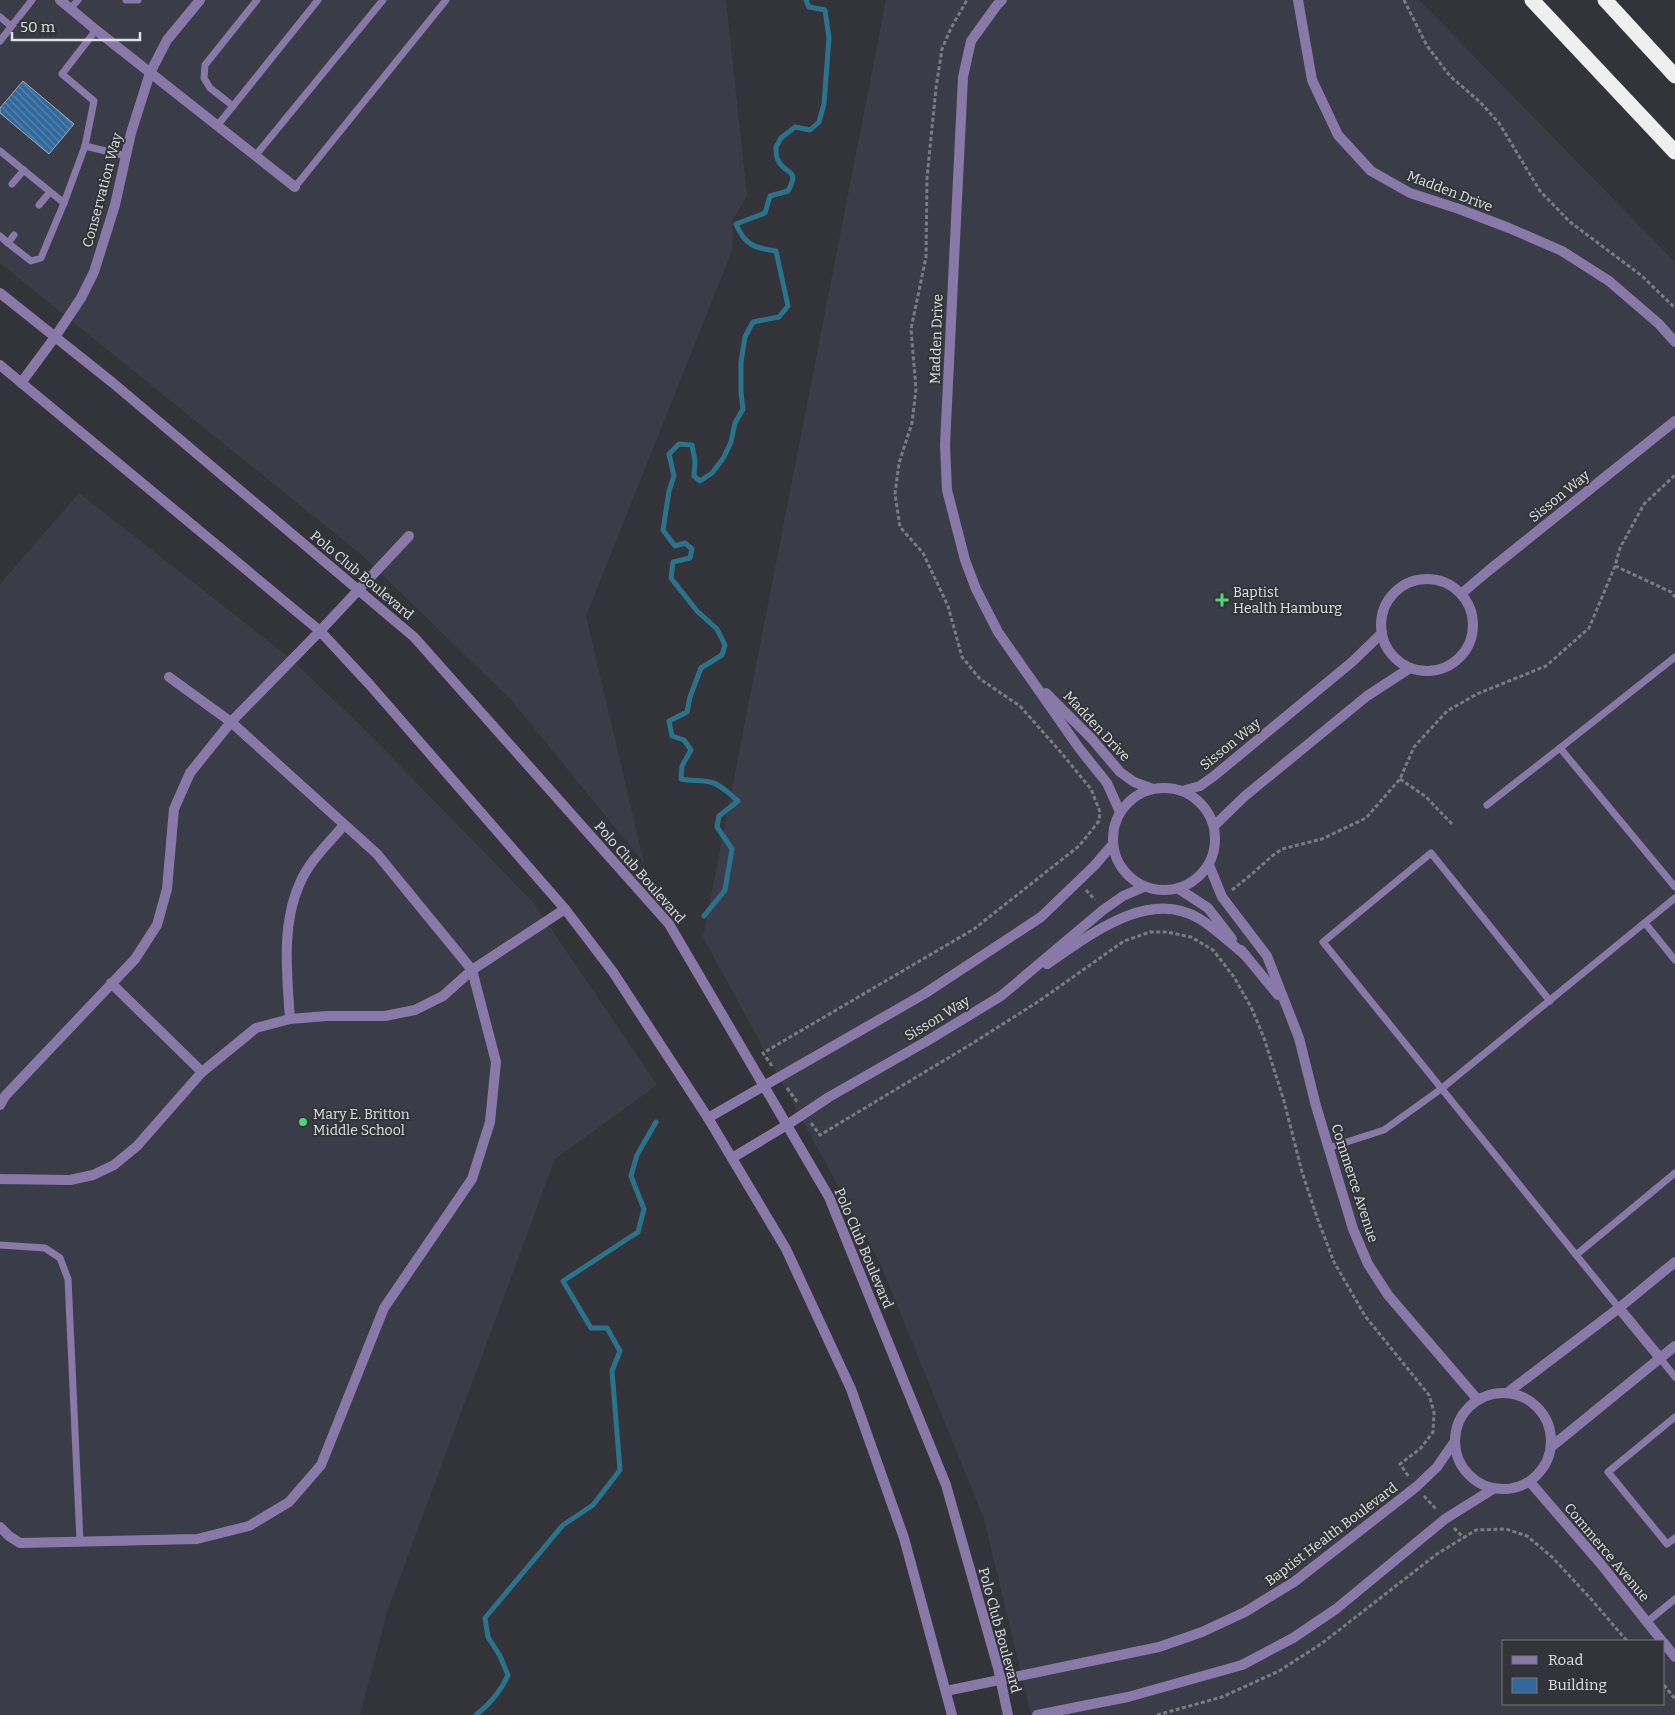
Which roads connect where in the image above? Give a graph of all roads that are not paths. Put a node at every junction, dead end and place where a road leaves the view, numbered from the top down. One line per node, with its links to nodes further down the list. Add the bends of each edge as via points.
1 (32, 0): 17 (lane)
2 (60, 0): 15 (street)
3 (78, 0): 15 (lane)
4 (126, 0): 5 (lane)
5 (138, 0)
6 (200, 0): 20 (street, Conservation Way, via 167,40)
7 (257, 0): 22 (lane, via 205,65 204,78 210,88)
8 (318, 0): 22 (lane)
9 (383, 0): 28 (lane)
10 (446, 0): 31 (lane)
11 (1002, 0): 51 (street, Madden Drive, via 971,42 963,77 945,445 947,490 964,560 998,632)
12 (1298, 0): 40 (street, Madden Drive, via 1312,80 1338,135 1371,171 1410,193 1509,228 1562,251 1609,281)
13 (1532, 0): 26 (highway)
14 (1605, 0): 21 (highway)
15 (71, 8): 18 (street)
16 (0, 17): 17 (lane)
17 (12, 26): 19 (lane)
18 (96, 30): 20 (street); 24 (lane, via 62,74 94,101)
19 (0, 41)
20 (150, 73): 23 (street); 27 (street, Conservation Way)
21 (1675, 76)
22 (233, 106): 23 (lane)
23 (217, 126): 28 (street)
24 (85, 146): 27 (lane); 33 (lane)
25 (0, 151): 29 (lane)
26 (1675, 152)
27 (126, 156): 39 (street, Conservation Way, via 94,272)
28 (255, 156): 31 (street)
29 (24, 170): 30 (lane); 32 (lane)
30 (12, 184)
31 (295, 187)
32 (50, 192): 33 (lane); 34 (lane)
33 (64, 203): 37 (lane, via 41,258 30,260)
34 (39, 205)
35 (14, 235): 37 (lane)
36 (0, 236): 37 (lane)
37 (8, 243)
38 (0, 293): 39 (street, Polo Club Boulevard)
39 (55, 337): 42 (street, Conservation Way); 45 (street, Polo Club Boulevard, via 113,382)
40 (1675, 342)
41 (0, 366): 42 (street)
42 (21, 382): 47 (street)
43 (1675, 421): 46 (street, Sisson Way)
44 (409, 536): 45 (street)
45 (358, 590): 47 (street); 78 (street, Polo Club Boulevard, via 414,636 669,924)
46 (1462, 594): 48 (street, via 1436,580 1421,579 1407,584 1386,604); 50 (street, via 1474,622 1466,651 1441,669 1425,671)
47 (320, 631): 53 (street); 67 (street)
48 (1382, 633): 50 (street, via 1387,648); 56 (street, Sisson Way, via 1352,662 1214,776 1200,786)
49 (1675, 657): 54 (lane)
50 (1410, 668): 60 (street, via 1367,696 1245,796)
51 (1026, 672): 55 (street, Madden Drive, via 1120,772 1134,782); 58 (street, Madden Drive, via 1107,783)
52 (169, 677): 53 (street)
53 (231, 722): 59 (street); 72 (street, via 190,773 174,809 167,889 156,925 135,959)
54 (1560, 748): 57 (lane); 64 (lane)
55 (1154, 789): 56 (street); 58 (street, via 1140,794)
56 (1182, 791): 60 (street, via 1202,805)
57 (1487, 805)
58 (1120, 812): 61 (street, via 1114,827)
59 (344, 825): 71 (street, via 378,854); 76 (street, via 300,881 292,904 287,958)
60 (1214, 826): 62 (street, via 1216,839)
61 (1113, 844): 63 (street, via 1122,870); 78 (street, Sisson Way, via 1040,917 924,994)
62 (1209, 865): 65 (street, via 1191,883); 75 (street, Commerce Avenue, via 1222,897 1267,956)
63 (1144, 887): 65 (street); 73 (street, Sisson Way, via 1103,910)
64 (1675, 887)
65 (1180, 888): 69 (street, Commerce Avenue, via 1208,908)
66 (1675, 898): 68 (lane)
67 (565, 909): 71 (street); 81 (street, via 613,972)
68 (1645, 922): 70 (lane); 74 (lane)
69 (1245, 955): 73 (street, via 1198,918 1179,911 1154,908 1135,912 1101,929); 75 (street, Commerce Avenue)
70 (1675, 960)
71 (472, 970): 76 (street, via 443,996 415,1010 385,1016); 103 (street, via 496,1062 490,1122 472,1179 384,1308 321,1465 289,1502 249,1526 197,1539)
72 (112, 983): 77 (street); 80 (street)
73 (1001, 996): 82 (street, Sisson Way)
74 (1550, 1000): 79 (lane); 79 (lane, via 1430,853 1323,942)
75 (1283, 1001): 83 (street, Commerce Avenue, via 1298,1038)
76 (290, 1019): 77 (street, via 256,1028)
77 (202, 1072): 86 (street, via 137,1146 114,1165 94,1175 70,1180)
78 (764, 1086): 81 (street, Sisson Way); 82 (street, Polo Club Boulevard)
79 (1441, 1089): 83 (lane, via 1384,1130); 88 (lane)
80 (0, 1105)
81 (708, 1118): 84 (street)
82 (787, 1125): 84 (street, Sisson Way); 109 (street, Polo Club Boulevard, via 830,1197 946,1484)
83 (1328, 1148): 95 (street, Commerce Avenue, via 1353,1229 1368,1264 1388,1295)
84 (732, 1158): 110 (street, via 786,1249 852,1389 904,1538)
85 (1675, 1173): 88 (lane)
86 (0, 1179)
87 (0, 1245): 103 (lane, via 45,1248 60,1258 68,1279)
88 (1576, 1256): 90 (lane)
89 (1675, 1262): 90 (street)
90 (1619, 1308): 92 (street); 94 (street)
91 (1675, 1346): 92 (street)
92 (1660, 1358): 93 (lane); 98 (street)
93 (1675, 1377)
94 (1507, 1393): 95 (street); 98 (street, via 1535,1405 1545,1417 1551,1431)
95 (1478, 1400): 97 (street, via 1463,1414)
96 (1675, 1417): 102 (lane, via 1608,1472 1667,1544)
97 (1454, 1442): 100 (street, via 1456,1454 1470,1477); 109 (street, Baptist Health Boulevard, via 1437,1467 1416,1487 1294,1582 1245,1612 1159,1647)
98 (1552, 1447): 99 (street, via 1548,1461)
99 (1530, 1482): 100 (street, via 1518,1488); 105 (street, Commerce Avenue)
100 (1493, 1489): 113 (street, via 1445,1519 1336,1609 1293,1638 1242,1665 1128,1697)
101 (0, 1527): 103 (street, via 20,1543)
102 (1675, 1538)
103 (80, 1542)
104 (1675, 1599): 105 (lane)
105 (1647, 1622): 106 (street, Commerce Avenue)
106 (1661, 1640)
107 (1665, 1644): 108 (street, Commerce Avenue)
108 (1675, 1657)
109 (1000, 1679): 110 (street, Baptist Health Boulevard); 112 (street, Polo Club Boulevard)
110 (946, 1691): 111 (street)
111 (952, 1715)
112 (1008, 1715)
113 (1037, 1715)

